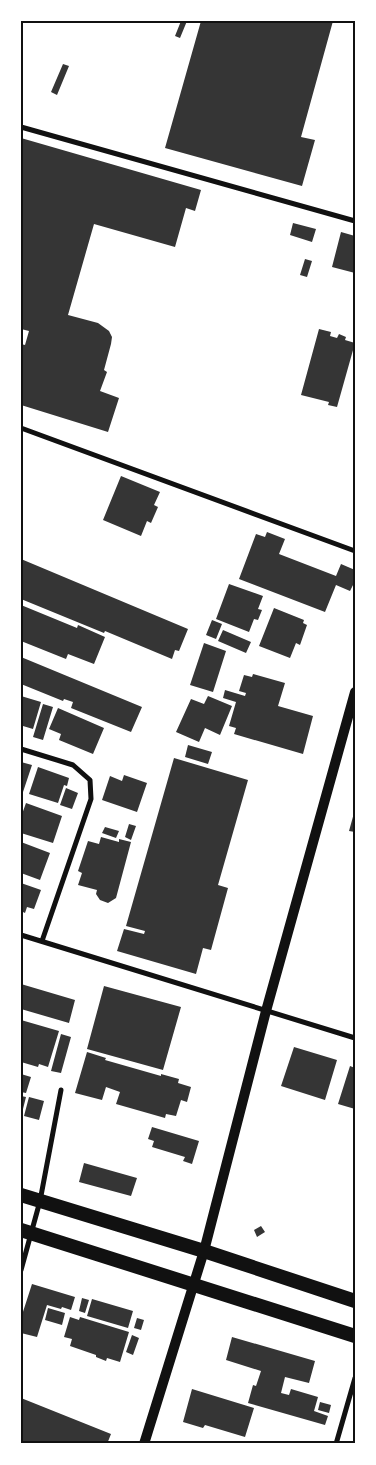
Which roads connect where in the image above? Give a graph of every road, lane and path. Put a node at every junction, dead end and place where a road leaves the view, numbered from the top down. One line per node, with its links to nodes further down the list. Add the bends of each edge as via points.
1 (21, 127): 2 (street)
2 (355, 221)
3 (21, 428): 4 (street)
4 (355, 550)
5 (355, 692): 9 (main road)
6 (21, 749): 8 (street, via 73,765 90,780 91,799)
7 (21, 935): 8 (street)
8 (42, 941): 9 (street)
9 (266, 1011): 10 (street); 15 (main road)
10 (355, 1038)
11 (61, 1090): 13 (street)
12 (21, 1195): 13 (highway)
13 (40, 1201): 14 (street); 15 (highway)
14 (27, 1232): 16 (street); 17 (highway)
15 (204, 1251): 17 (main road); 18 (highway)
16 (21, 1270)
17 (194, 1286): 19 (highway); 21 (main road)
18 (355, 1301)
19 (355, 1336)
20 (355, 1378): 22 (street)
21 (144, 1444)
22 (336, 1444)

